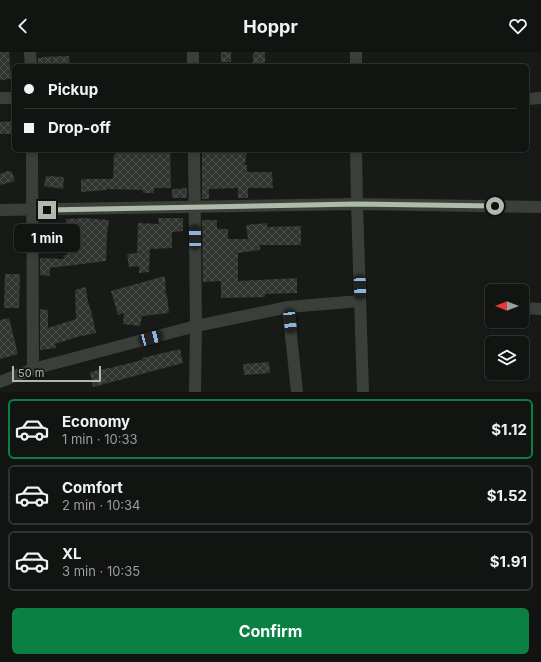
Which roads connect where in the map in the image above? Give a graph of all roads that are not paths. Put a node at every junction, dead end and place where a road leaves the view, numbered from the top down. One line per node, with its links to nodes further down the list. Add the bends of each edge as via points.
1 (30, 52): 4 (street)
2 (193, 52): 5 (street)
3 (356, 52): 6 (street)
4 (31, 64)
5 (193, 64)
6 (356, 64)
7 (0, 98): 8 (street)
8 (12, 98)
9 (541, 98): 10 (street)
10 (529, 99)
11 (32, 152): 18 (street)
12 (194, 152): 15 (street)
13 (356, 152): 14 (street)
14 (357, 204): 15 (street); 16 (street); 19 (street)
15 (194, 207): 18 (street); 23 (street)
16 (541, 207)
17 (0, 210): 18 (street)
18 (32, 210): 24 (street)
19 (360, 300): 20 (street); 28 (street)
20 (288, 307): 23 (street); 27 (street)
21 (529, 308): 22 (street)
22 (541, 309)
23 (196, 326): 24 (street); 26 (street)
24 (33, 369): 25 (street)
25 (0, 382)
26 (195, 392)
27 (297, 392)
28 (363, 392)

